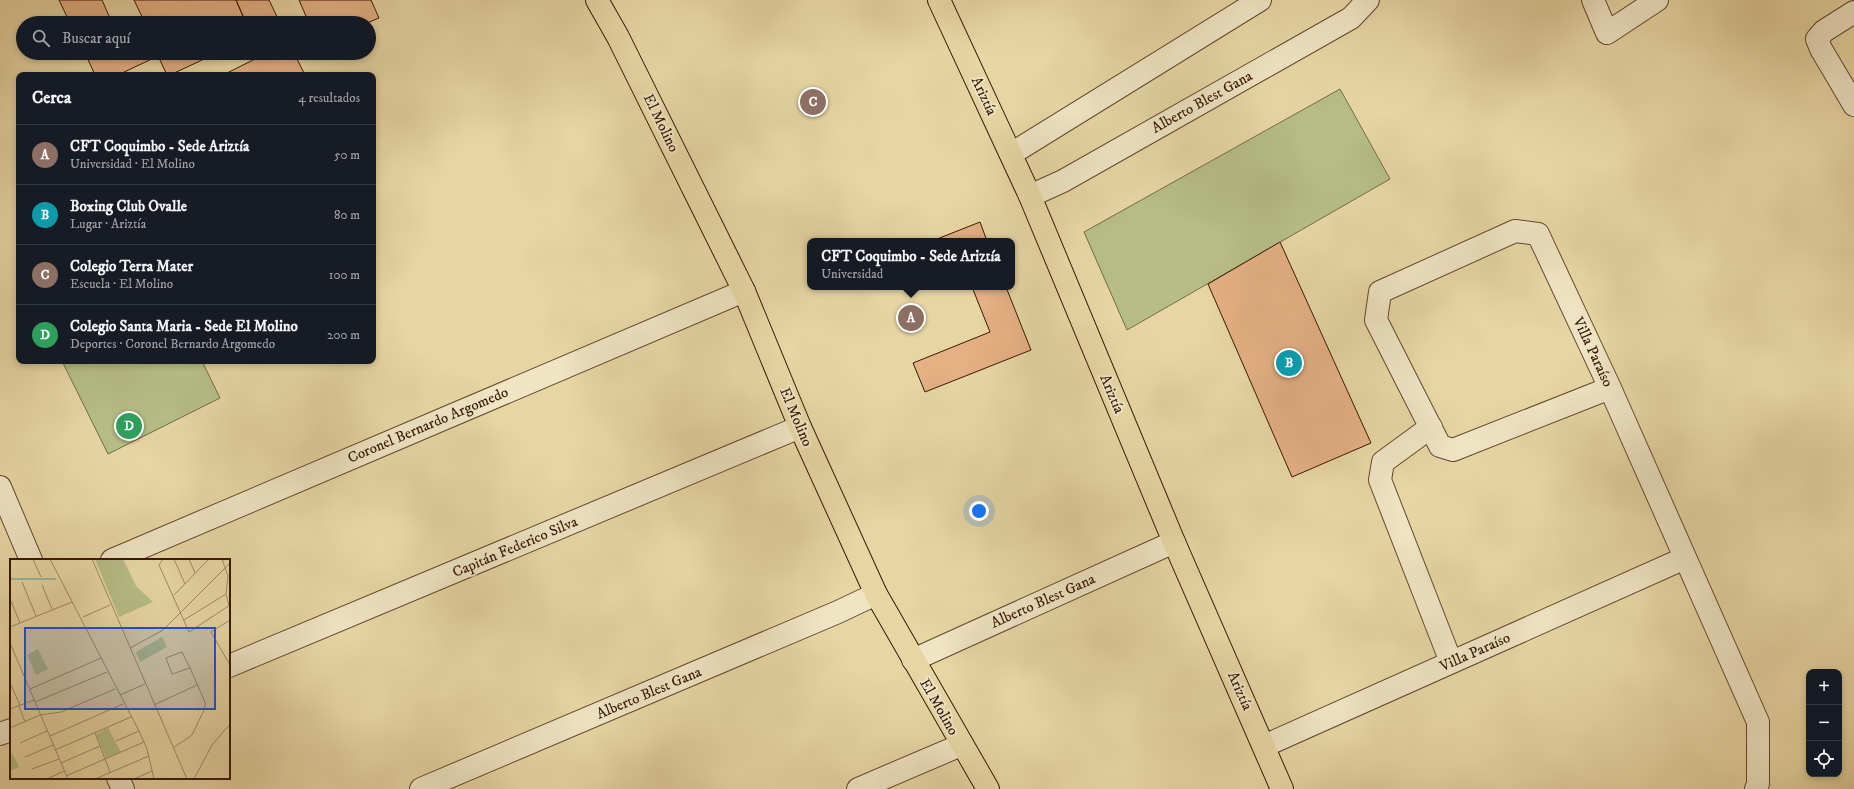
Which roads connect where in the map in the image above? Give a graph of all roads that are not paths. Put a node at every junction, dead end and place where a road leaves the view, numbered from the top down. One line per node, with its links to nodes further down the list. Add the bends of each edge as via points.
1 (597, 0): 9 (main road, El Molino)
2 (604, 0): 9 (main road, El Molino)
3 (939, 0): 11 (main road, Ariztía)
4 (1260, 0): 11 (street)
5 (1368, 0): 12 (street, Alberto Blest Gana, via 1351,18 1063,181)
6 (1593, 0): 7 (street, via 1607,33)
7 (1657, 0)
8 (1854, 12): 10 (street, via 1824,30 1817,39)
9 (618, 37): 13 (main road, El Molino)
10 (1854, 105)
11 (1011, 154): 12 (main road, Ariztía)
12 (1030, 196): 18 (main road, Ariztía)
13 (744, 291): 15 (main road, El Molino); 21 (street, Coronel Bernardo Argomedo)
14 (1610, 388): 16 (street, via 1452,450 1440,446); 16 (street, Villa Paraíso, via 1538,234 1515,231 1380,292 1376,320); 19 (street, Villa Paraíso)
15 (800, 428): 22 (main road, El Molino); 25 (street, Capitán Federico Silva)
16 (1431, 428): 24 (street, via 1383,462 1380,480)
17 (0, 487): 20 (street)
18 (1174, 542): 23 (street, Alberto Blest Gana); 29 (main road, Ariztía)
19 (1685, 558): 24 (street, Villa Paraíso); 36 (street, Villa Paraíso, via 1758,722)
20 (31, 559)
21 (114, 559)
22 (876, 594): 23 (main road, El Molino); 32 (street, Alberto Blest Gana)
23 (913, 660): 28 (main road, El Molino)
24 (1451, 662): 29 (street, Villa Paraíso)
25 (230, 666)
26 (10, 730): 27 (street)
27 (0, 734)
28 (961, 745): 33 (street); 34 (main road, El Molino)
29 (1264, 746): 35 (main road, Ariztía)
30 (118, 779): 31 (street)
31 (123, 789)
32 (421, 789)
33 (858, 789)
34 (988, 789)
35 (1282, 789)
36 (1756, 789)

